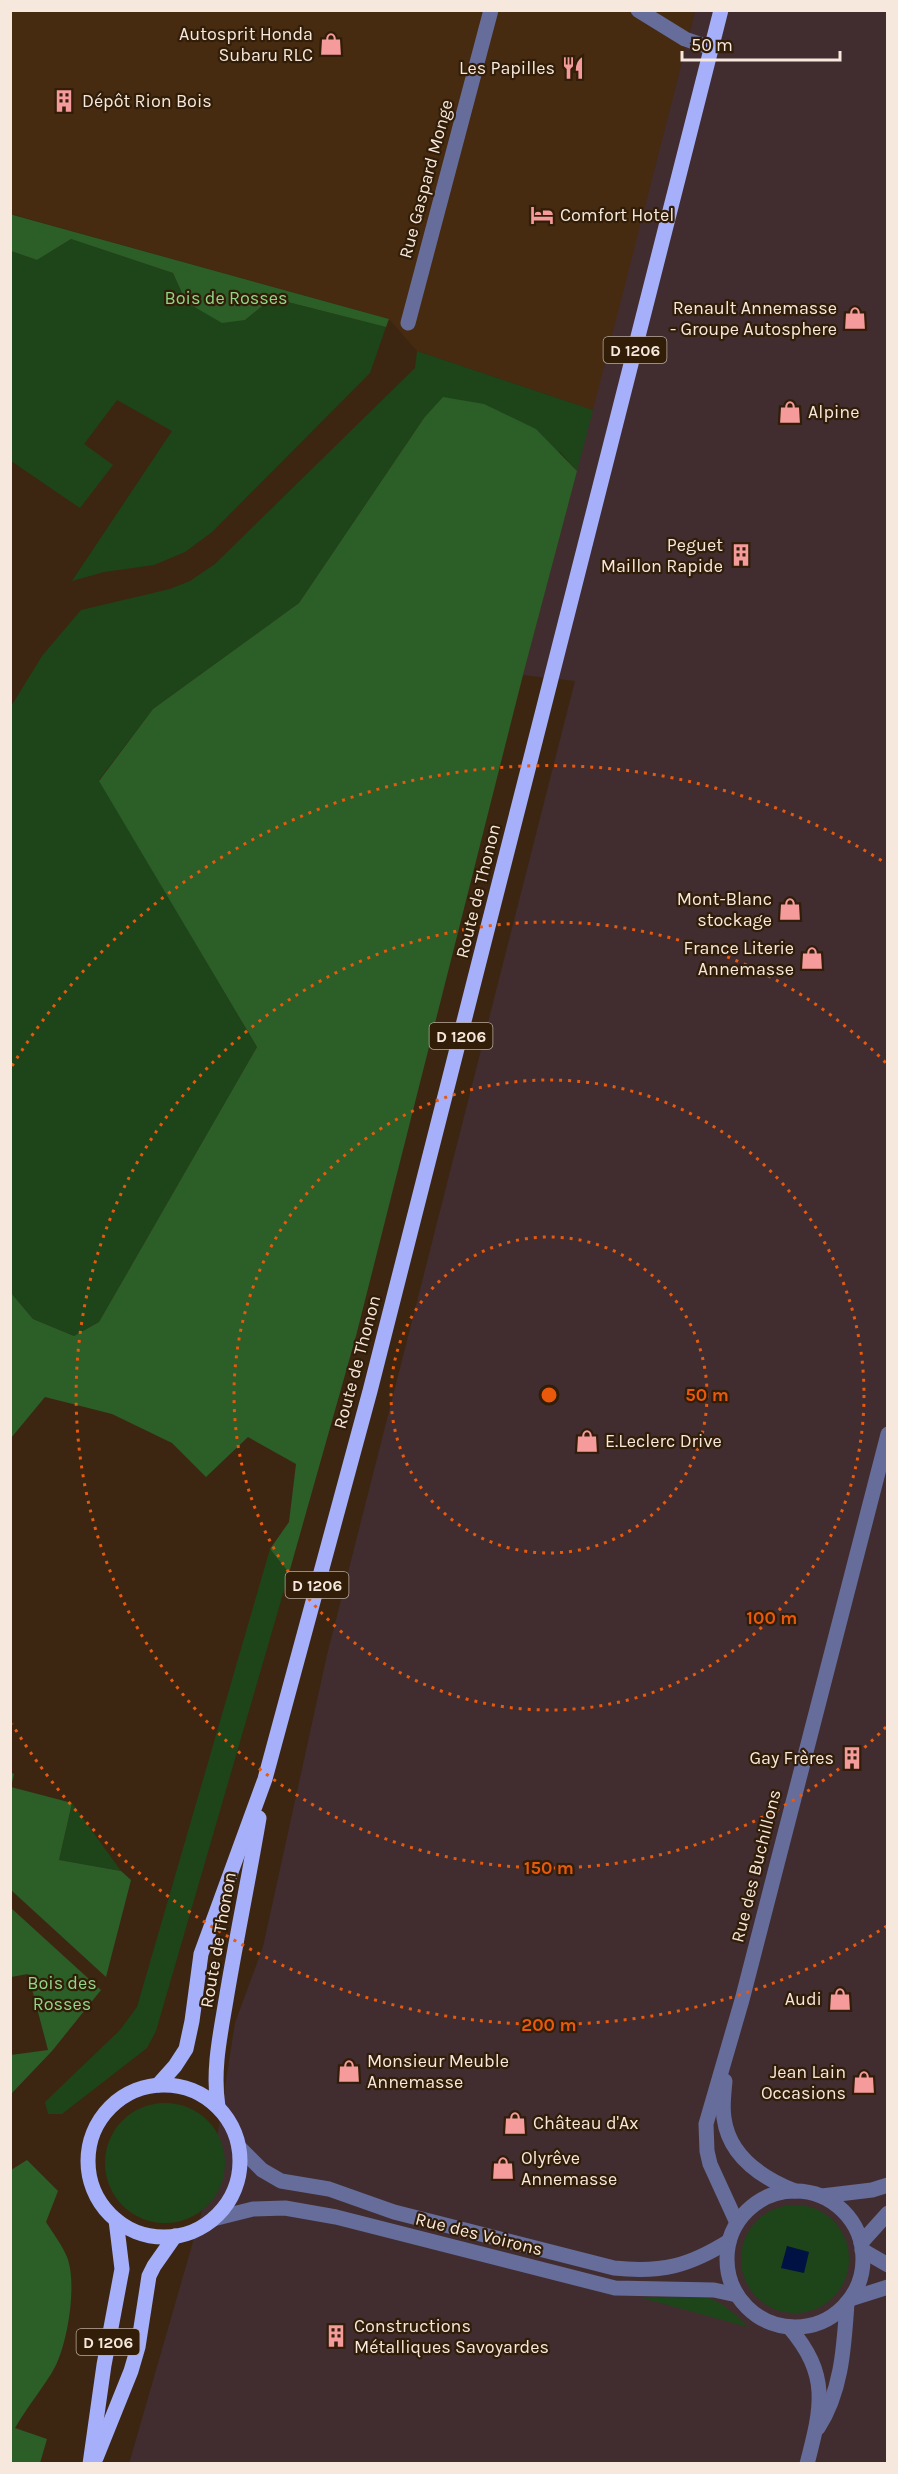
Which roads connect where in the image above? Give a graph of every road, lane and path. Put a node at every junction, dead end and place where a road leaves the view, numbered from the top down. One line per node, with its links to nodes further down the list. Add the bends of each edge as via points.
1 (491, 10): 5 (street, Rue Gaspard Monge)
2 (638, 10): 4 (street, via 685,39)
3 (721, 10): 4 (main road, Route de Thonon / D 1206)
4 (711, 48): 7 (main road, Route de Thonon / D 1206, via 370,1391)
5 (408, 323)
6 (888, 1434): 8 (street, Rue des Buchillons)
7 (265, 1779): 9 (main road, Route de Thonon / D 1206, via 201,1954 186,2049); 10 (main road, Route de Thonon / D 1206, via 216,2055)
8 (725, 2064): 13 (street, Rue des Buchillons, via 723,2113 732,2142 760,2173); 18 (street, Rue des Buchillons, via 708,2118 707,2151)
9 (158, 2085): 10 (main road, via 186,2088); 17 (main road, via 129,2093 113,2104 92,2137 88,2165 91,2183 98,2199)
10 (218, 2107): 11 (main road)
11 (239, 2147): 16 (main road, via 240,2167 235,2186); 20 (street, Rue des Voirons, via 262,2170 281,2181 329,2189 394,2212 614,2268 688,2264)
12 (888, 2185): 14 (street)
13 (795, 2191): 14 (street); 18 (street, via 766,2197)
14 (822, 2196): 21 (street, via 844,2211)
15 (888, 2213): 21 (street)
16 (213, 2219): 19 (main road); 24 (street, Rue des Voirons, via 253,2209 285,2208 336,2217 615,2288 714,2290)
17 (116, 2220): 19 (main road, via 144,2234); 28 (main road, D 1206, via 122,2269 104,2365)
18 (737, 2223): 20 (street)
19 (175, 2236): 28 (main road, D 1206, via 149,2276 133,2363)
20 (729, 2241): 24 (street, via 727,2269)
21 (862, 2246): 22 (street); 25 (street, via 861,2275)
22 (888, 2265)
23 (888, 2287): 25 (street)
24 (737, 2295): 26 (street, via 759,2317)
25 (848, 2301): 26 (street, via 821,2322); 27 (street, via 834,2398)
26 (789, 2328): 27 (street, via 817,2373)
27 (815, 2433): 29 (street)
28 (92, 2463)
29 (807, 2463)

